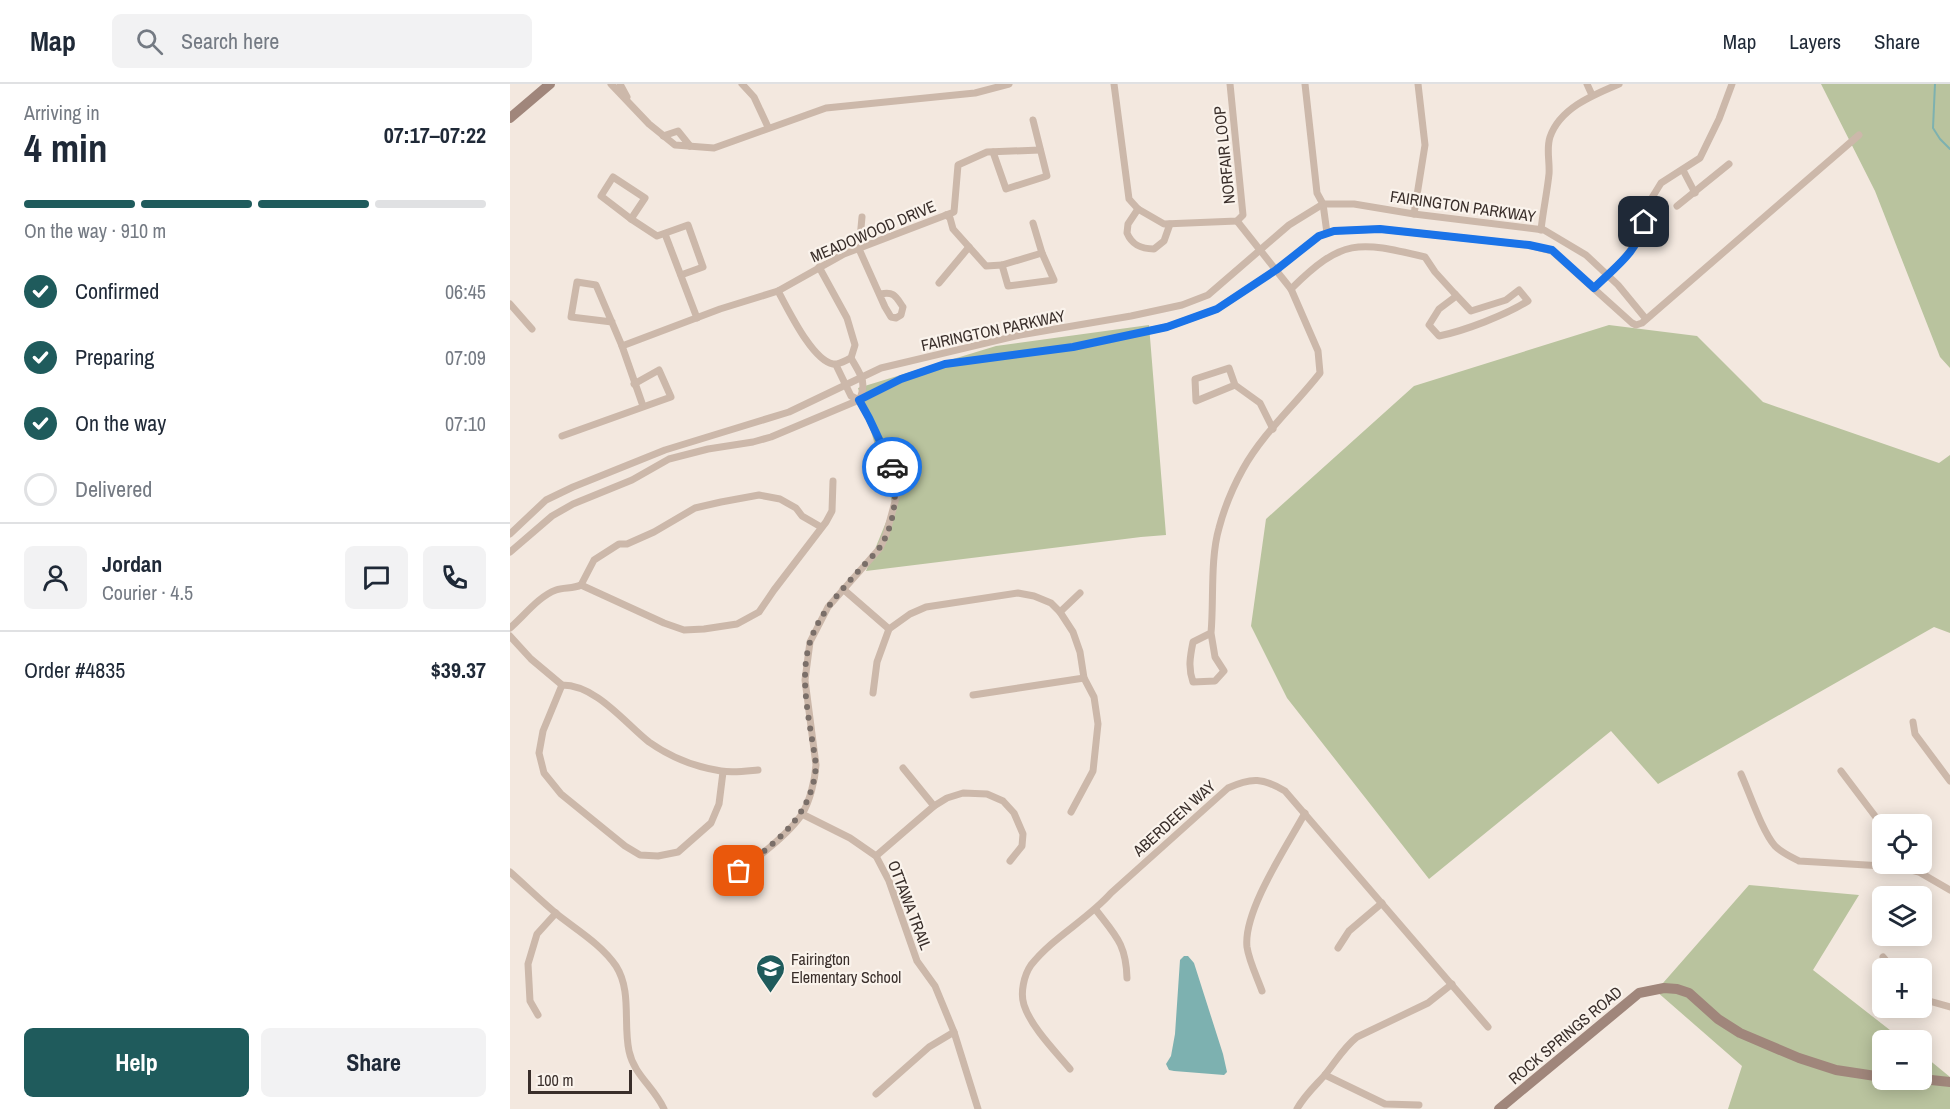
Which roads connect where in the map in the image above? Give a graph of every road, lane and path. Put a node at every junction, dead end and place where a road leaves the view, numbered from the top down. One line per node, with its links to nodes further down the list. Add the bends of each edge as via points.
1 (550, 84): 15 (street)
2 (611, 84): 14 (street)
3 (620, 84): 14 (street)
4 (742, 84): 17 (street)
5 (1009, 84): 17 (street, via 975,93 826,108)
6 (1114, 84): 28 (street, via 1129,199)
7 (1230, 84): 33 (street, NORFAIR LOOP, via 1243,214)
8 (1305, 84): 26 (street, via 1317,192)
9 (1418, 84): 29 (street, via 1425,145)
10 (1587, 84): 13 (street)
11 (1619, 84): 13 (street)
12 (1732, 84): 24 (street, via 1700,158)
13 (1593, 95): 36 (street, via 1561,118 1550,136)
14 (633, 107): 19 (street)
15 (510, 118)
16 (1033, 120): 21 (street)
17 (768, 128): 20 (street, via 714,148)
18 (1859, 135): 56 (street)
19 (663, 136): 20 (street, via 675,145); 20 (street, via 678,131)
20 (690, 147)
21 (1040, 150): 22 (street); 22 (street, via 1047,176 1006,189)
22 (993, 152): 30 (street, MEADOWOOD DRIVE, via 958,165 954,212)
23 (1730, 164): 25 (street)
24 (1683, 170): 25 (street); 46 (street, via 1661,183 1646,209 1642,236)
25 (1695, 193): 27 (street)
26 (1323, 204): 29 (street, FAIRINGTON PARKWAY, via 1354,204); 37 (street); 41 (street, FAIRINGTON PARKWAY, via 1289,225)
27 (1677, 206)
28 (1138, 209): 35 (street, NORFAIR LOOP); 35 (street, via 1127,232 1135,245 1143,249 1154,249 1164,241)
29 (1414, 214): 36 (street, FAIRINGTON PARKWAY)
30 (946, 215): 39 (street); 40 (street, MEADOWOOD DRIVE)
31 (862, 217): 40 (street)
32 (631, 219): 32 (street, via 601,196 612,177 645,198); 38 (street, via 657,236)
33 (1237, 222): 35 (street, NORFAIR LOOP); 41 (street, NORFAIR LOOP)
34 (1033, 223): 42 (street)
35 (1170, 224)
36 (1541, 230): 46 (street, FAIRINGTON PARKWAY, via 1586,255)
37 (1327, 233): 45 (street, FAIRINGTON PARKWAY); 49 (street, FAIRINGTON PARKWAY, via 1380,229 1529,245 1552,250)
38 (665, 234): 47 (street); 47 (street, via 688,225 704,267)
39 (969, 247): 43 (street, via 986,266); 48 (street)
40 (859, 249): 44 (street, MEADOWOOD DRIVE); 52 (street)
41 (1260, 251): 45 (street, NORFAIR LOOP); 62 (street, FAIRINGTON PARKWAY, via 1208,295 1182,305 1020,335 881,368)
42 (1042, 253): 43 (street); 43 (street, via 1054,280 1008,286)
43 (1002, 265)
44 (819, 267): 51 (street, MEADOWOOD DRIVE); 60 (street, via 847,318 855,345)
45 (1276, 270): 50 (street, NORFAIR LOOP); 66 (street, FAIRINGTON PARKWAY, via 1217,309 1167,327 1073,347 945,364 901,379)
46 (1607, 274): 49 (street); 56 (street, FAIRINGTON PARKWAY)
47 (681, 275): 55 (street)
48 (939, 283)
49 (1594, 288): 56 (street, FAIRINGTON PARKWAY, via 1632,323 1642,324)
50 (1291, 289): 53 (street, via 1334,253 1358,245 1425,257); 68 (street, NORFAIR LOOP, via 1318,351 1320,373)
51 (778, 291): 55 (street, MEADOWOOD DRIVE); 61 (street, via 812,348)
52 (881, 294)
53 (1455, 294): 53 (street, via 1471,311 1506,300 1519,290 1528,301 1439,336 1429,325)
54 (510, 304): 58 (street)
55 (697, 318): 59 (street, MEADOWOOD DRIVE)
56 (1646, 319)
57 (612, 322): 57 (street, via 596,285 577,282 571,317); 59 (street)
58 (532, 329)
59 (622, 346): 63 (street)
60 (851, 358): 61 (street); 62 (street)
61 (836, 365): 64 (street)
62 (862, 377): 64 (street, FAIRINGTON PARKWAY); 66 (street, via 865,389)
63 (634, 384): 67 (street); 67 (street, via 659,370 671,397)
64 (844, 385): 66 (street); 72 (street, FAIRINGTON PARKWAY, via 789,412 665,450 573,487 546,500)
65 (1235, 385): 65 (street, via 1215,393 1196,401 1195,379 1229,368); 68 (street, via 1260,403)
66 (859, 400): 73 (street, FAIRINGTON PARKWAY, via 771,437 669,459 632,480 573,504); 75 (street, via 891,466 896,498 880,548)
67 (643, 406): 69 (street)
68 (1272, 429): 80 (street, NORFAIR LOOP, via 1242,469 1218,530)
69 (562, 436)
70 (833, 481): 71 (street, via 832,511)
71 (821, 527): 74 (street, via 780,499 759,495 695,508 594,560); 74 (street, via 759,612 737,624 684,630)
72 (510, 534)
73 (511, 548)
74 (580, 585): 78 (street, via 544,597)
75 (843, 589): 79 (street); 96 (street, via 816,627 806,663 816,765)
76 (1080, 593): 77 (street)
77 (1060, 612): 79 (street, via 1051,603 1018,593 926,607); 82 (street, via 1080,652)
78 (510, 628)
79 (889, 629): 84 (street, via 877,662)
80 (1211, 633): 80 (street, NORFAIR LOOP, via 1193,642 1193,682 1215,681 1224,671 1215,657)
81 (510, 636): 83 (street)
82 (1084, 678): 85 (street); 94 (street, via 1094,697 1096,750 1093,771)
83 (562, 685): 90 (street, via 574,685 607,705 667,753); 90 (street, via 543,731 539,753 544,773 561,794 640,855 678,852 711,822 719,804)
84 (873, 693)
85 (972, 695)
86 (1913, 722): 92 (street, via 1915,734)
87 (903, 768): 93 (street)
88 (758, 770): 90 (street)
89 (1841, 771): 97 (street)
90 (723, 772)
91 (1741, 774): 100 (street, via 1767,834 1788,856 1799,861)
92 (1950, 781)
93 (934, 806): 98 (street); 99 (street, via 963,793 987,794 1002,801 1014,813 1023,834 1022,846)
94 (1071, 812)
95 (1305, 813): 105 (street, ABERDEEN WAY); 106 (street, ABERDEEN WAY, via 1285,791 1269,781 1242,781 1228,788); 111 (street, via 1253,908 1248,950)
96 (802, 814): 98 (street, OTTAWA TRAIL); 103 (street, via 778,840)
97 (1873, 814)
98 (876, 856): 116 (street, OTTAWA TRAIL, via 917,961 934,986)
99 (1010, 861)
100 (1872, 864)
101 (510, 872): 107 (street)
102 (1922, 874): 104 (street)
103 (722, 885)
104 (1949, 888)
105 (1382, 903): 108 (street, via 1349,931); 110 (street, ABERDEEN WAY)
106 (1096, 910): 109 (street, via 1120,942 1127,959); 117 (street, ABERDEEN WAY, via 1030,967 1023,987 1024,1005 1034,1023)
107 (556, 913): 114 (street, via 537,934 528,964 530,1001); 124 (street, via 615,965 623,980 629,1054 636,1071)
108 (1338, 948)
109 (1127, 978)
110 (1452, 984): 115 (street, ABERDEEN WAY); 118 (street, via 1428,1003 1357,1037)
111 (1262, 991)
112 (1932, 1002): 113 (street)
113 (1950, 1007)
114 (538, 1015)
115 (1488, 1027)
116 (954, 1032): 122 (street, via 929,1047); 125 (street, OTTAWA TRAIL)
117 (1070, 1070)
118 (1325, 1075): 123 (street, via 1385,1104); 126 (street)
119 (1872, 1075): 127 (street, ROCK SPRINGS ROAD, via 1836,1070 1799,1058 1740,1033 1689,993 1664,988 1639,993)
120 (1932, 1080): 121 (street)
121 (1950, 1082)
122 (876, 1094)
123 (1419, 1105)
124 (664, 1109)
125 (978, 1109)
126 (1297, 1109)
127 (1499, 1109)

